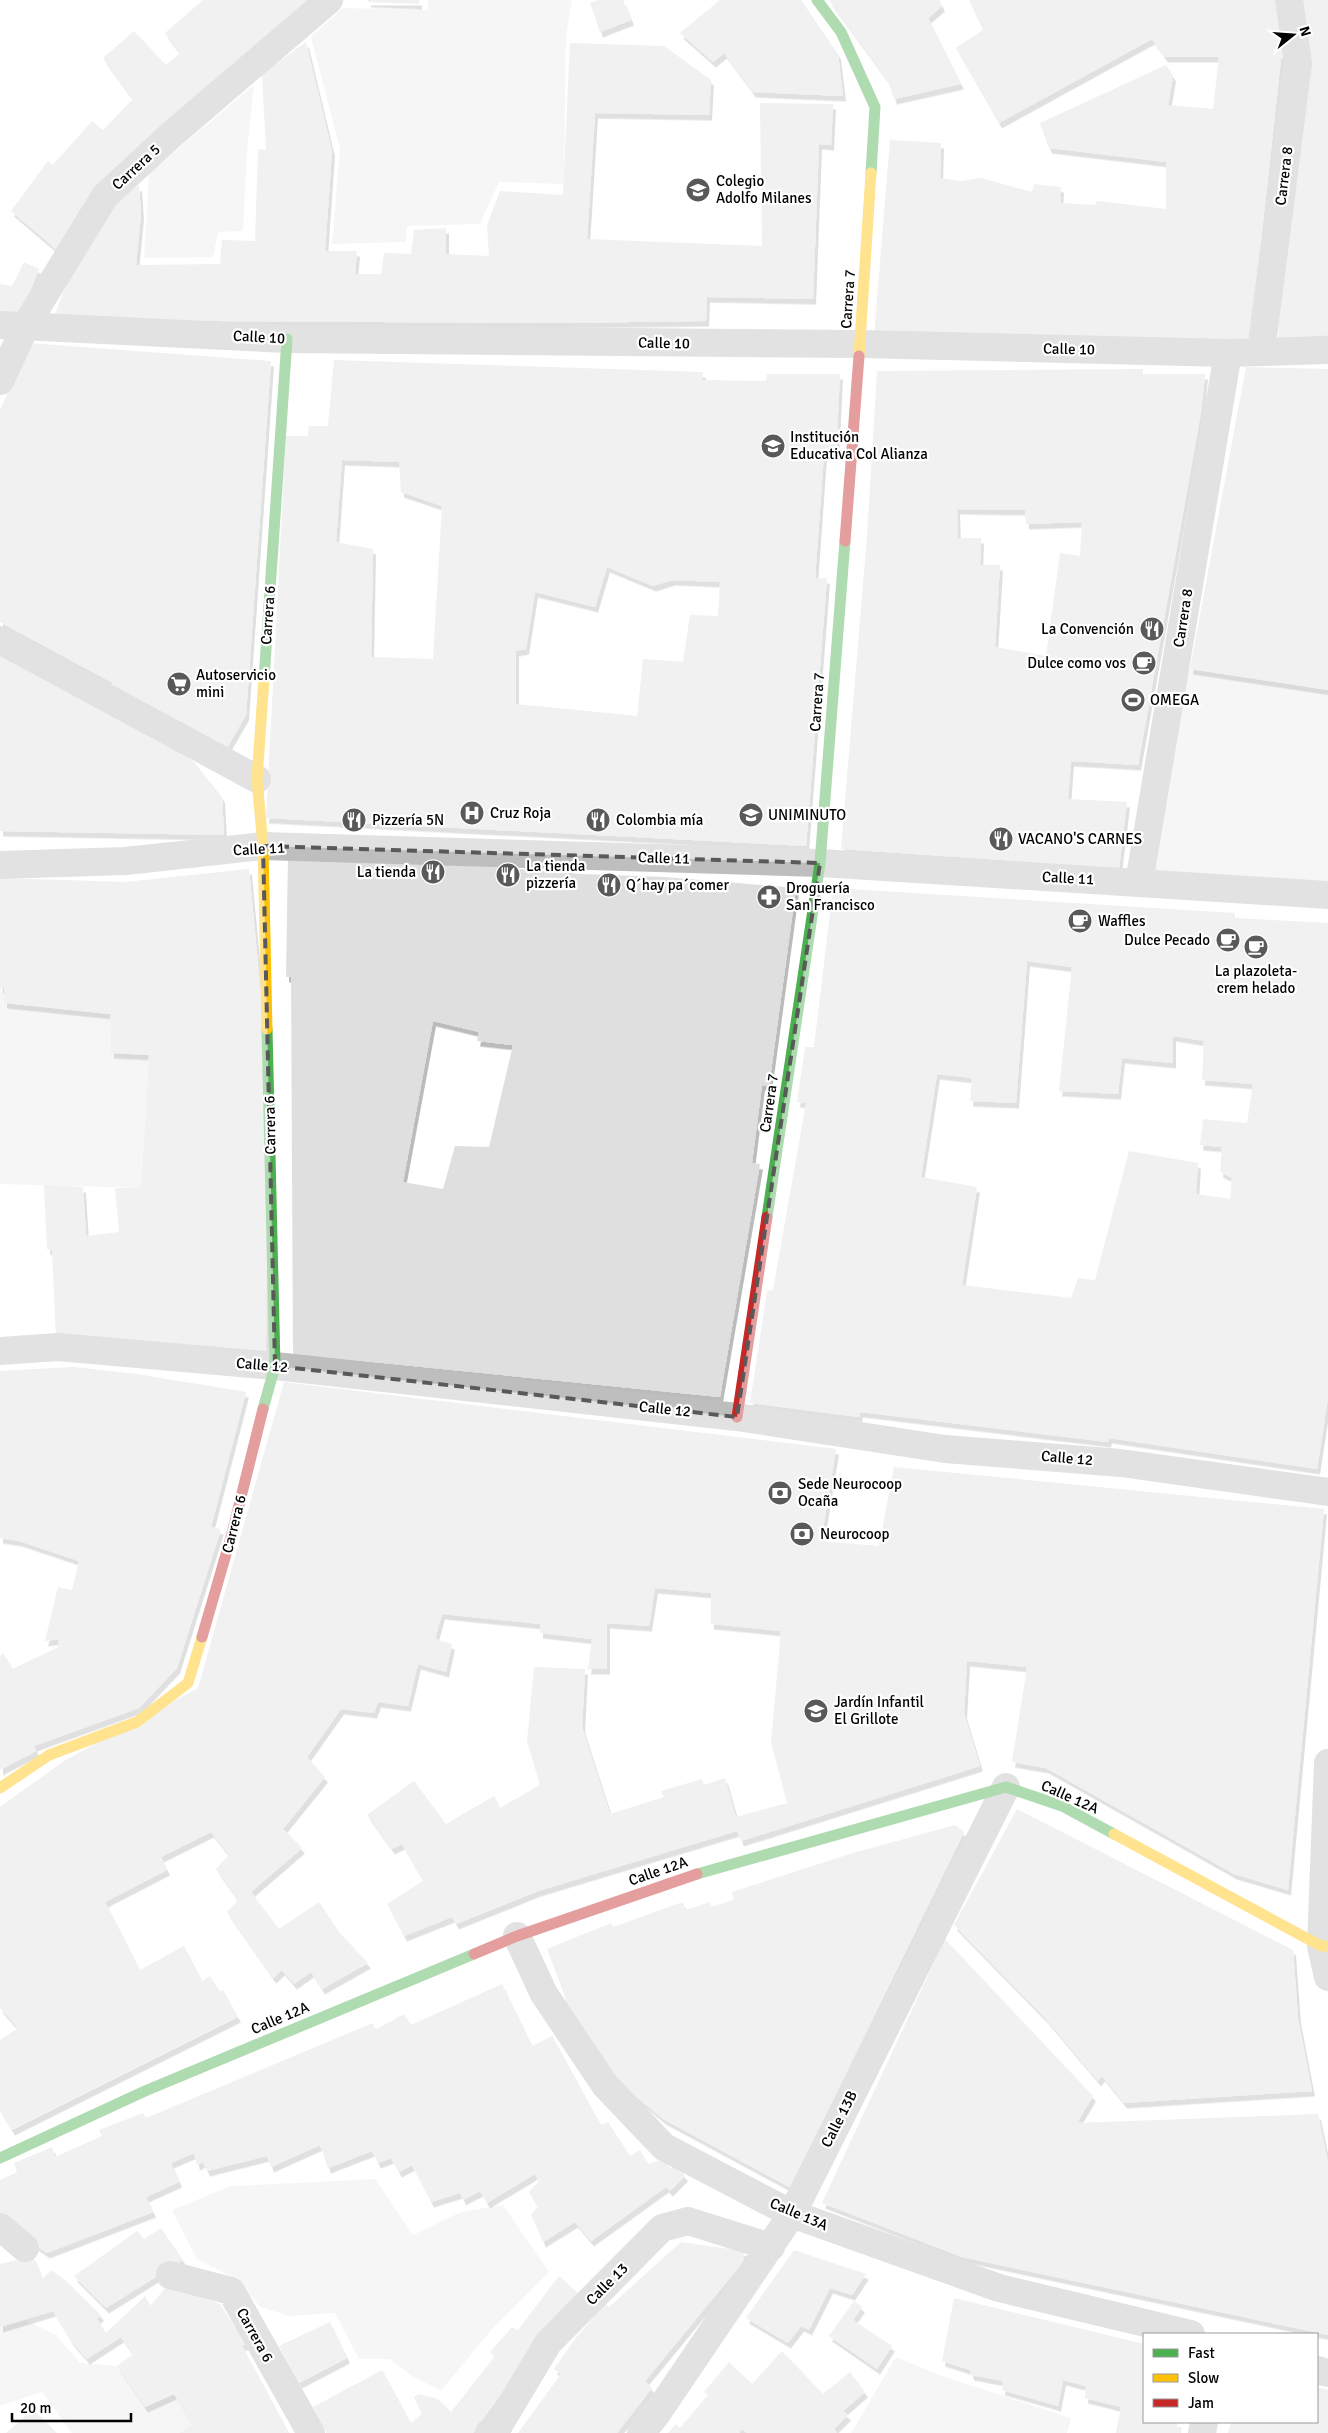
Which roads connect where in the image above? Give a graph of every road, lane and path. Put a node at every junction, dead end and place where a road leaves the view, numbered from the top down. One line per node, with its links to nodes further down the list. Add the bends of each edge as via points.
1 (329, 0): 4 (street, Carrera 5, via 105,196)
2 (817, 0): 6 (street, Carrera 7, via 841,32 875,107)
3 (1289, 0): 9 (street, Carrera 8, via 1298,63)
4 (13, 325): 5 (street, Calle 10); 10 (street, Carrera 5)
5 (287, 339): 6 (street, Calle 10); 12 (street, Carrera 6)
6 (860, 344): 8 (street, Calle 10); 14 (street, Carrera 7)
7 (1328, 350): 9 (street, Calle 10)
8 (1228, 352): 9 (street, Calle 10); 16 (street, Carrera 8)
9 (1261, 352)
10 (0, 382)
11 (0, 640): 12 (street)
12 (257, 779): 13 (street, Carrera 6)
13 (263, 846): 14 (street, Calle 11); 15 (street, Calle 11, via 126,861); 19 (street, Carrera 6)
14 (820, 863): 16 (street, Calle 11); 20 (street, Carrera 7)
15 (0, 864)
16 (1139, 883): 17 (street, Calle 11)
17 (1328, 895)
18 (0, 1351): 19 (street, Calle 12, via 58,1347)
19 (275, 1366): 20 (street, Calle 12); 24 (street, Carrera 6, via 231,1537 188,1683 137,1722 49,1755)
20 (737, 1417): 21 (street, Calle 12, via 945,1449 1121,1463)
21 (1328, 1492)
22 (1328, 1763): 26 (street)
23 (1006, 1787): 25 (street, Calle 12A, via 720,1866); 26 (street, Calle 12A, via 1062,1806); 29 (street, Calle 13B)
24 (0, 1788)
25 (517, 1936): 28 (street, Calle 12A, via 145,2091); 29 (street, Calle 13A, via 544,1994 605,2084 664,2147)
26 (1324, 1946): 27 (street)
27 (1328, 1977)
28 (0, 2158)
29 (792, 2214): 31 (street, Calle 13B); 34 (street, Calle 13A, via 999,2288)
30 (0, 2227): 32 (street)
31 (771, 2247): 36 (street, Calle 13, via 688,2221 662,2228 548,2343 499,2426); 37 (street, Calle 13B)
32 (25, 2248)
33 (170, 2276): 35 (street, Carrera 6, via 231,2291)
34 (1187, 2333)
35 (311, 2433)
36 (489, 2433)
37 (641, 2433)

